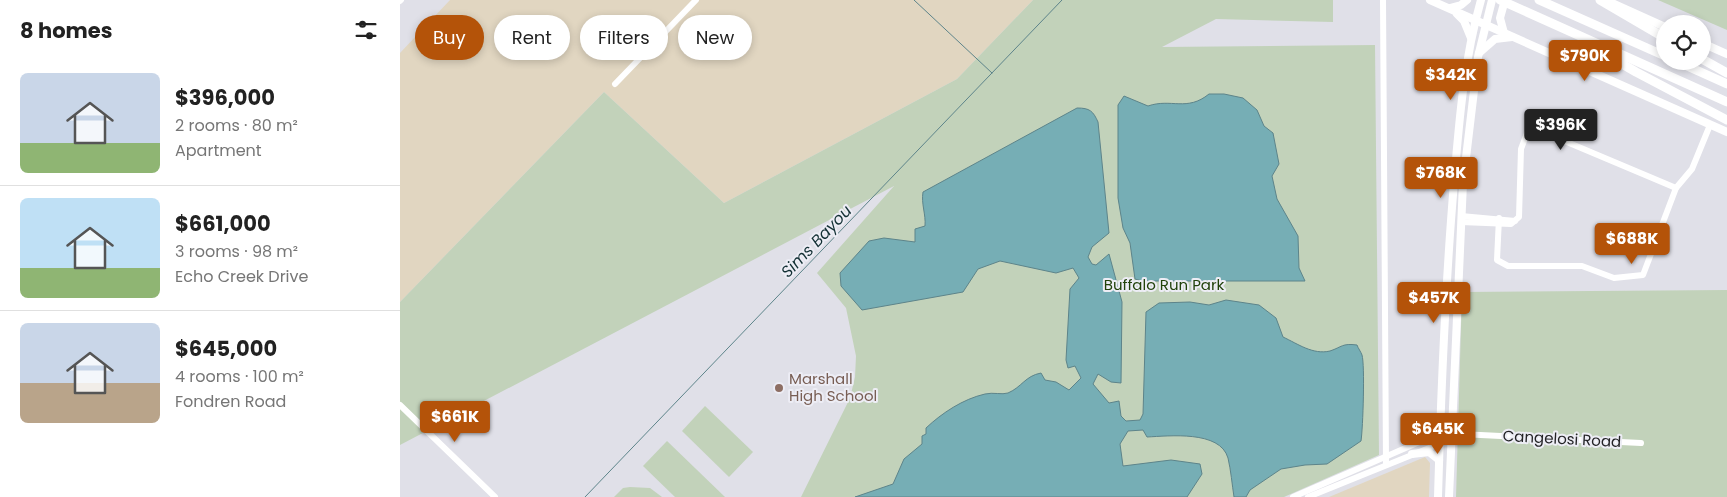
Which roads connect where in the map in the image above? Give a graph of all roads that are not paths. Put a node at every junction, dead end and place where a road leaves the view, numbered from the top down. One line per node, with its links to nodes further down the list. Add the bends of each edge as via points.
1 (696, 0): 28 (street)
2 (1384, 0): 50 (street)
3 (1430, 0): 12 (main road)
4 (1467, 0): 12 (main road)
5 (1481, 0): 13 (main road)
6 (1492, 0): 15 (main road)
7 (1500, 0): 16 (highway)
8 (1505, 0): 17 (main road, via 1500,18)
9 (1539, 0): 22 (highway)
10 (1600, 0): 18 (highway)
11 (1605, 0): 14 (main road)
12 (1450, 8): 13 (main road); 20 (main road, via 1464,21)
13 (1475, 20): 15 (main road); 20 (main road)
14 (1656, 23)
15 (1484, 24): 17 (main road); 23 (main road)
16 (1560, 27): 30 (highway); 33 (highway, via 1605,56)
17 (1504, 33): 19 (main road)
18 (1656, 33)
19 (1512, 37): 23 (main road, via 1496,40); 34 (main road)
20 (1472, 40): 31 (main road)
21 (1711, 48): 24 (main road)
22 (1656, 52)
23 (1479, 53): 32 (main road)
24 (1727, 54)
25 (1711, 64): 27 (highway)
26 (1696, 70): 29 (highway)
27 (1727, 72)
28 (615, 84)
29 (1727, 84)
30 (1727, 102)
31 (1461, 106): 32 (main road); 37 (main road)
32 (1470, 108): 38 (main road)
33 (1727, 120)
34 (1710, 125): 35 (main road); 36 (street, via 1692,169)
35 (1727, 132)
36 (1676, 188): 39 (street, via 1536,129 1526,133 1521,149 1519,217 1511,224); 39 (street, via 1643,275 1614,278 1582,266 1508,266 1497,260)
37 (1451, 218): 38 (main road); 40 (main road)
38 (1461, 219): 39 (street); 41 (main road)
39 (1499, 221)
40 (1446, 300): 41 (main road); 42 (main road)
41 (1457, 300): 43 (main road)
42 (1443, 373): 43 (main road); 45 (main road)
43 (1455, 373): 46 (main road)
44 (400, 404): 53 (street)
45 (1440, 434): 46 (street, Cangelosi Road); 48 (main road); 50 (street)
46 (1453, 435): 47 (street, Cangelosi Road); 48 (street); 57 (main road)
47 (1641, 443)
48 (1439, 444): 49 (street); 51 (main road)
49 (1412, 454): 51 (main road, via 1429,452); 52 (street)
50 (1386, 456): 52 (street); 54 (street)
51 (1439, 460): 56 (main road)
52 (1386, 465): 55 (street)
53 (495, 497)
54 (1293, 497)
55 (1308, 497)
56 (1438, 497)
57 (1449, 497)

